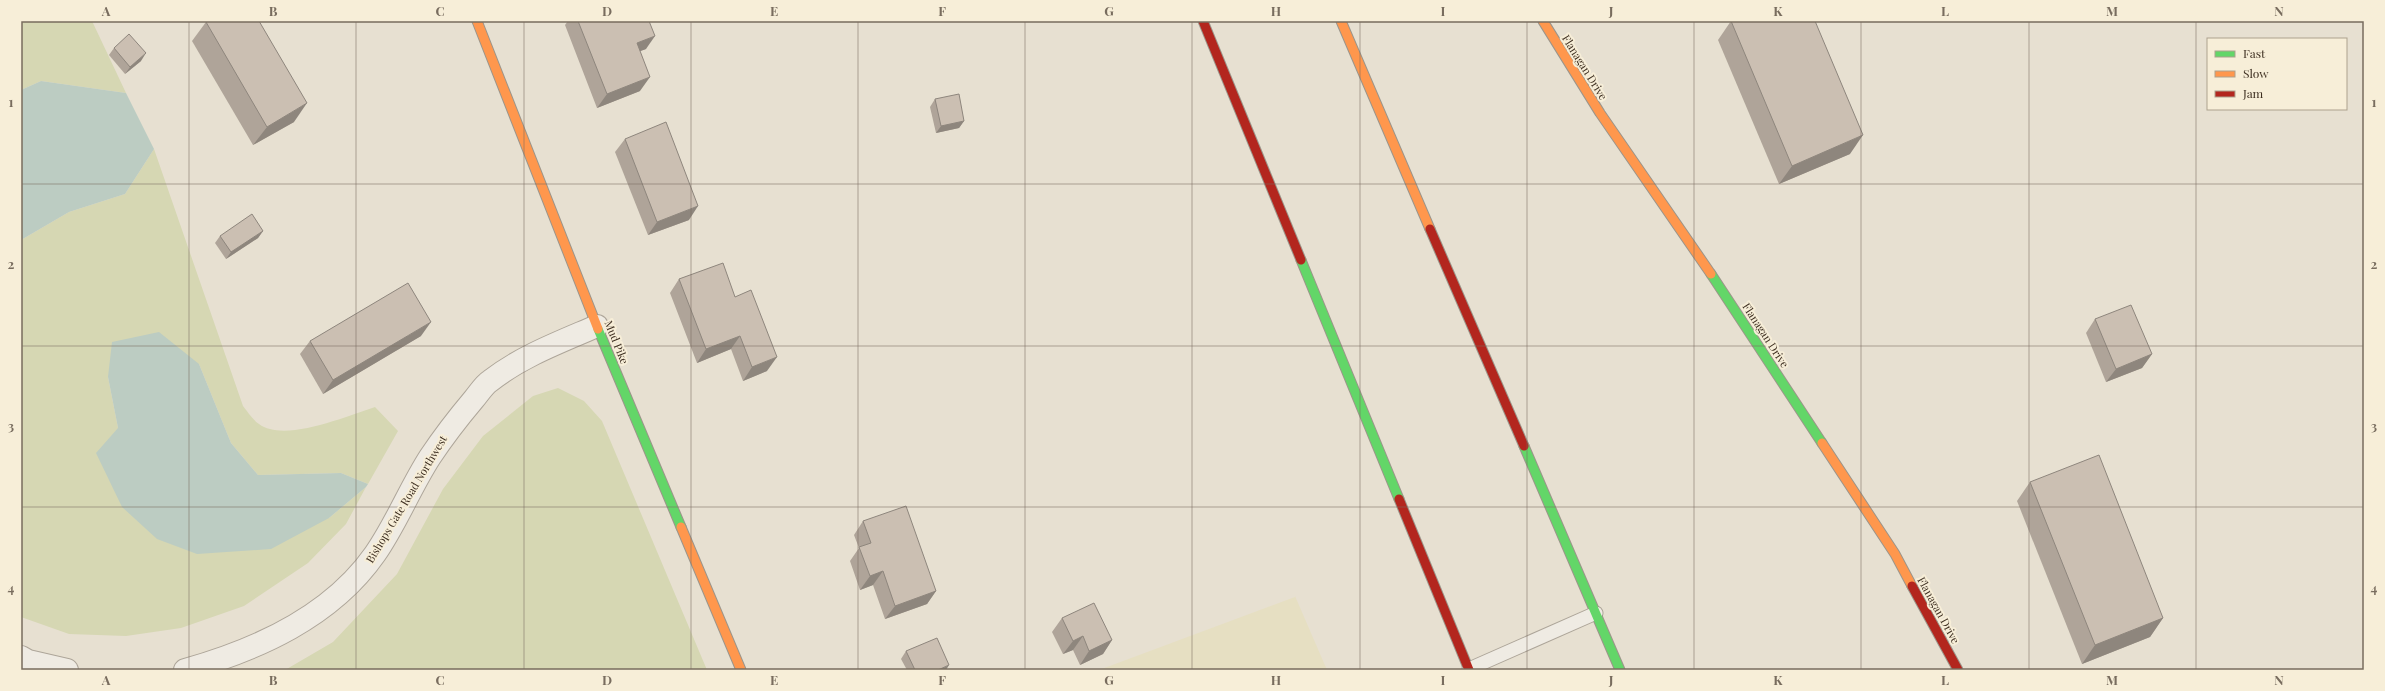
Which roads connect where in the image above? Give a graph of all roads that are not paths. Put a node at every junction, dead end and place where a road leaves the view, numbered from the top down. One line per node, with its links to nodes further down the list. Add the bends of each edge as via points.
1 (477, 21): 5 (main road, Mud Pike)
2 (1203, 21): 11 (main road)
3 (1341, 21): 6 (main road)
4 (1543, 21): 13 (main road, Flanagan Drive, via 1600,113 1733,306 1895,554)
5 (597, 326): 9 (street, Bishops Gate Road Northwest, via 527,356 488,382 448,430 416,478 375,554 346,588 308,617 266,642 221,660); 10 (main road, Mud Pike)
6 (1596, 613): 11 (lane); 12 (main road)
7 (21, 657): 8 (street)
8 (67, 670)
9 (185, 670)
10 (741, 670)
11 (1469, 670)
12 (1620, 670)
13 (1958, 670)

